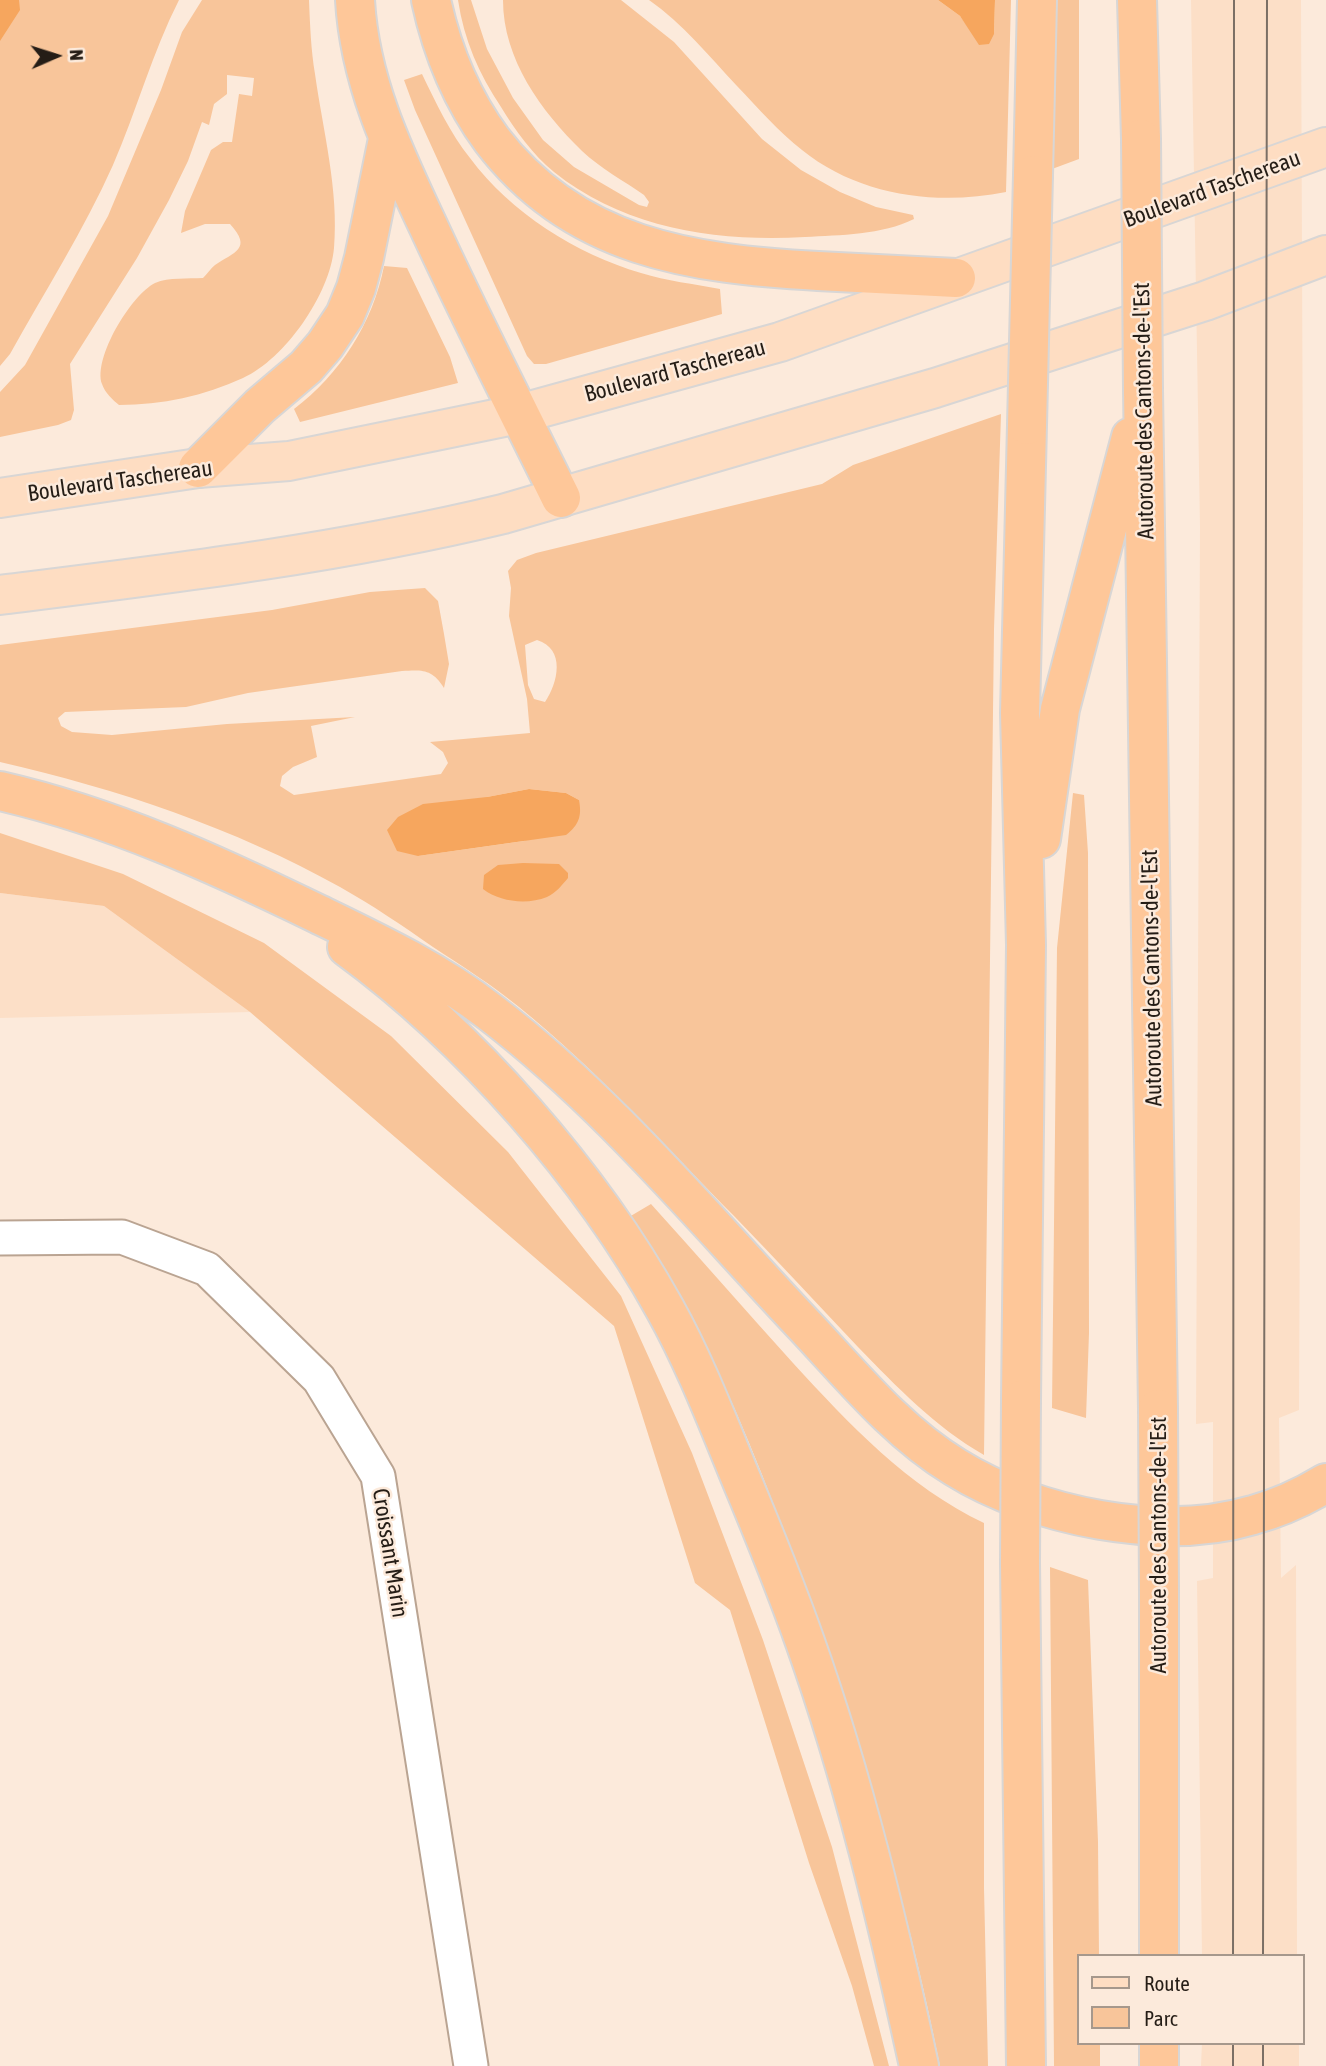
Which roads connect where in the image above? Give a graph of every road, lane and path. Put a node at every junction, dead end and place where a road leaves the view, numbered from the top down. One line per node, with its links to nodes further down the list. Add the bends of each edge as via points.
1 (355, 0): 5 (highway, via 363,65)
2 (432, 0): 8 (highway, via 453,72 485,130 525,177 577,218 628,241 696,260)
3 (1037, 0): 17 (highway, bridge, via 1020,713)
4 (1137, 0): 9 (highway, Autoroute des Cantons-de-l'Est, bridge)
5 (388, 139): 10 (highway); 11 (highway, via 364,258 345,315 306,366)
6 (1326, 147): 8 (main road, Boulevard Taschereau)
7 (1326, 255): 13 (main road, via 1205,300 935,388)
8 (956, 278): 10 (main road, Boulevard Taschereau, via 780,342)
9 (1143, 390): 17 (highway, via 1060,709); 20 (highway, Autoroute des Cantons-de-l'Est, bridge, via 1158,1409)
10 (519, 414): 11 (main road, Boulevard Taschereau, via 289,461); 13 (highway)
11 (198, 468): 12 (main road, Boulevard Taschereau)
12 (0, 498)
13 (561, 498): 14 (main road, via 431,531 272,559)
14 (0, 595)
15 (0, 791): 16 (highway, via 121,826)
16 (263, 887): 19 (highway, via 432,972 532,1045 631,1140 870,1395 953,1467 1009,1495 1086,1517 1182,1526 1251,1516 1296,1501); 23 (highway, via 387,978 484,1068 582,1181 666,1310 723,1436 806,1643 875,1877)
17 (1026, 945): 24 (highway, bridge, via 1020,1562)
18 (0, 1238): 22 (street, Croissant Marin, via 122,1237 206,1269 319,1379 378,1476)
19 (1326, 1483)
20 (1159, 1954)
21 (1159, 2045): 25 (highway)
22 (471, 2066)
23 (919, 2066)
24 (1026, 2066)
25 (1158, 2066)

